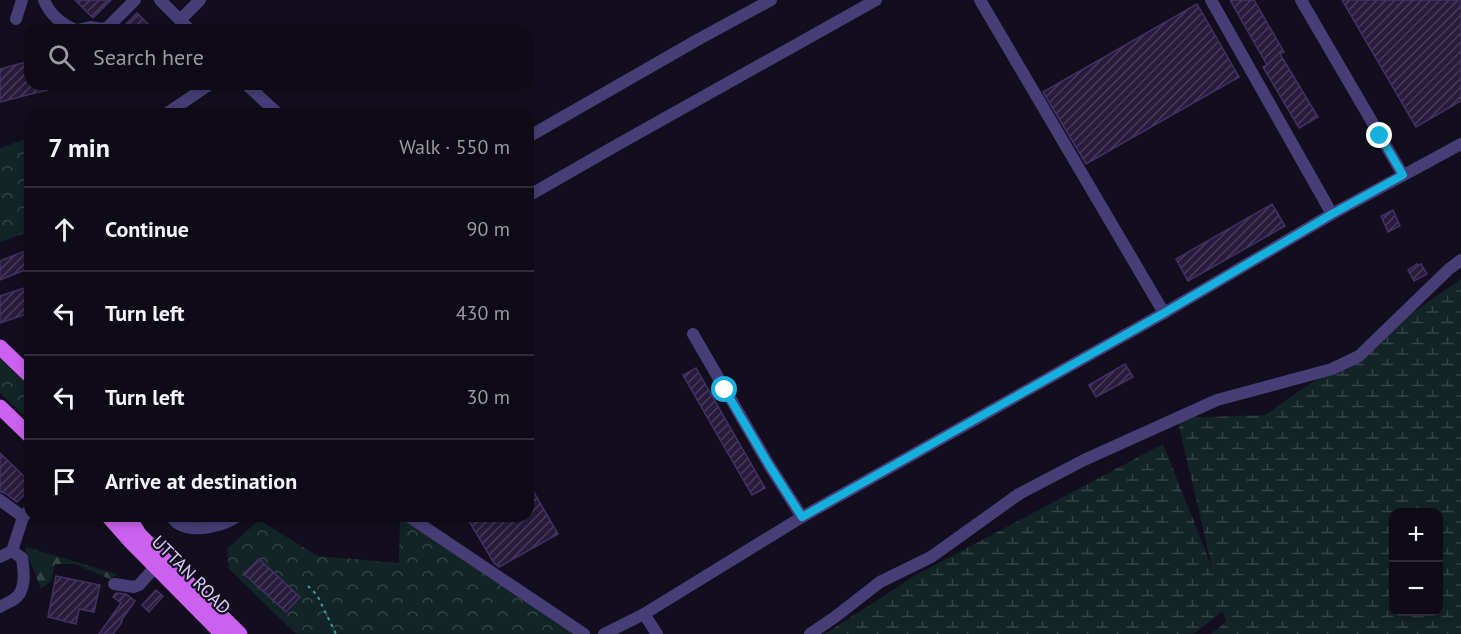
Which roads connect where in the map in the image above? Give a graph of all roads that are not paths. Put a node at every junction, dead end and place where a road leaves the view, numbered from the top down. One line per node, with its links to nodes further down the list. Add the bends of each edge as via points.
1 (22, 0): 11 (street)
2 (45, 0): 13 (street, via 58,21)
3 (135, 0): 14 (street)
4 (160, 0): 12 (street)
5 (200, 0): 12 (street)
6 (771, 0): 20 (street)
7 (876, 0): 23 (street)
8 (980, 0): 26 (street)
9 (1211, 0): 24 (street)
10 (1301, 0): 22 (street)
11 (16, 19)
12 (180, 20): 15 (street)
13 (64, 24)
14 (111, 24)
15 (184, 24)
16 (201, 90): 18 (street)
17 (252, 90): 19 (street)
18 (175, 108)
19 (272, 108)
20 (534, 134)
21 (1461, 144): 22 (street)
22 (1403, 175): 24 (street)
23 (534, 193)
24 (1332, 214): 26 (street)
25 (1461, 260): 52 (street, via 1359,356 1332,369 1217,399 1084,460 1019,494 930,557 880,582)
26 (1164, 313): 34 (street)
27 (693, 334): 34 (street)
28 (0, 347): 29 (main road)
29 (24, 370)
30 (0, 407): 31 (main road)
31 (24, 430)
32 (0, 501): 33 (street)
33 (24, 512)
34 (802, 517): 46 (street)
35 (24, 521): 41 (street)
36 (114, 522): 43 (main road, UTTAN ROAD)
37 (132, 522): 48 (main road, UTTAN ROAD, via 139,534)
38 (176, 522): 39 (street, via 208,528)
39 (226, 522)
40 (417, 522): 49 (street)
41 (12, 551): 42 (street); 45 (street, via 22,558 24,578 15,599)
42 (0, 558)
43 (156, 566): 44 (street, via 139,585); 47 (main road, UTTAN ROAD)
44 (114, 584)
45 (0, 607)
46 (644, 614): 50 (street); 51 (street)
47 (222, 634)
48 (240, 634)
49 (584, 634)
50 (604, 634)
51 (657, 634)
52 (810, 634)

